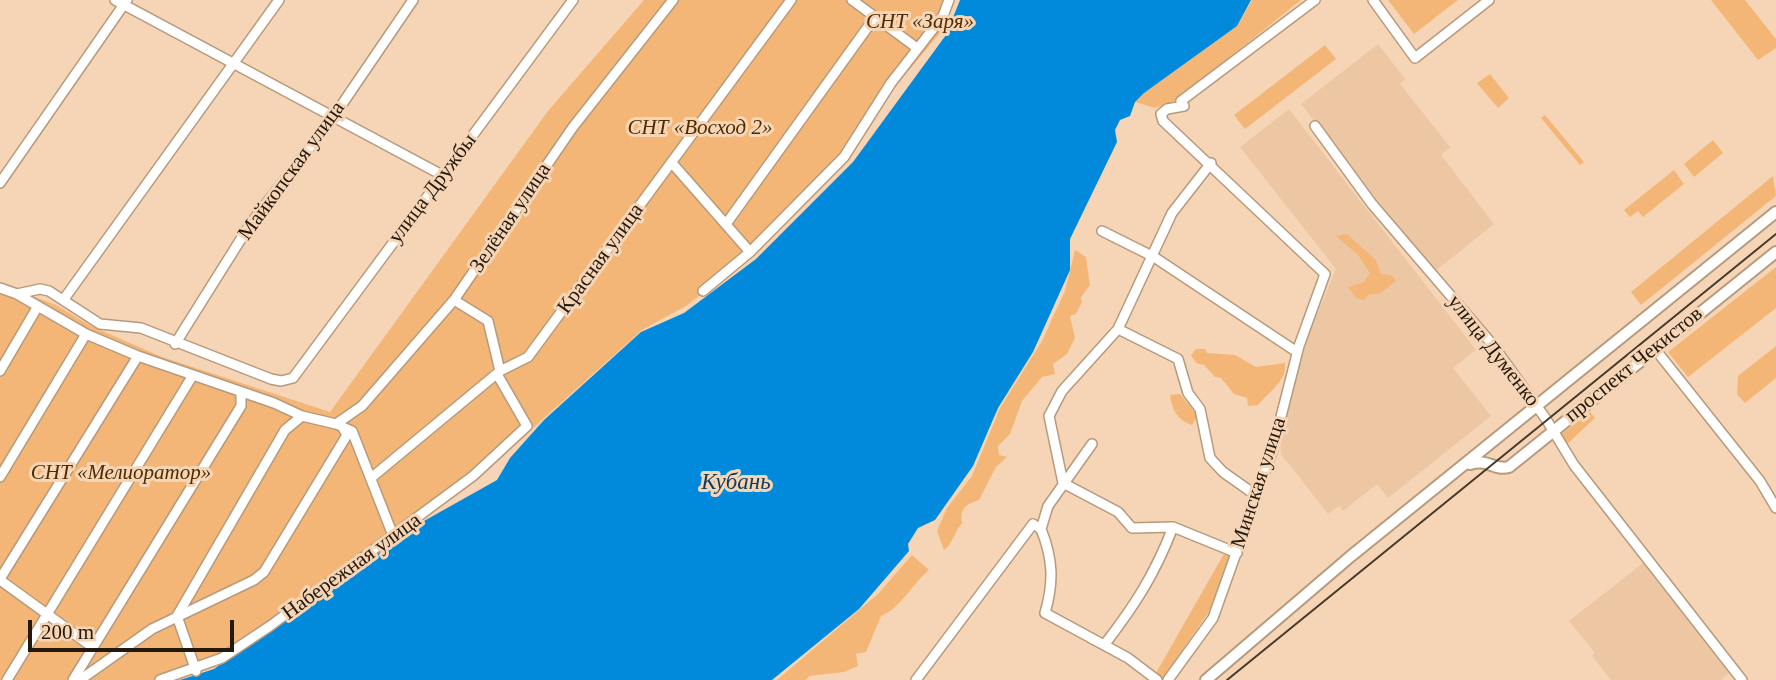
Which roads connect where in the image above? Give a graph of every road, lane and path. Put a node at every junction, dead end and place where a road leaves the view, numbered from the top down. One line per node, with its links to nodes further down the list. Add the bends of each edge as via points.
1 (279, 0): 14 (street)
2 (413, 0): 15 (street, Майкопская улица)
3 (573, 0): 19 (street, улица Дружбы)
4 (673, 0): 31 (street, Зелёная улица, via 573,127)
5 (790, 0): 17 (street, Красная улица)
6 (852, 0): 12 (street)
7 (949, 0): 13 (street, via 943,16)
8 (1315, 0): 18 (street, via 1181,101 1184,106 1164,111 1163,121)
9 (1373, 0): 10 (street, via 1415,58)
10 (1489, 0)
11 (122, 2): 14 (street); 20 (street)
12 (875, 18): 13 (street); 22 (street)
13 (917, 48): 24 (street, via 844,157)
14 (233, 65): 15 (street); 30 (street)
15 (332, 119): 19 (street); 35 (street, Майкопская улица, via 251,223)
16 (1315, 127): 43 (street, улица Думенко, via 1372,204 1492,344)
17 (672, 163): 22 (street); 40 (street, Красная улица, via 528,357)
18 (1211, 163): 26 (street, via 1172,213); 37 (street, Минская улица, via 1325,274)
19 (442, 176): 35 (street, улица Дружбы, via 293,378 271,379)
20 (0, 183)
21 (1776, 212): 43 (main road, проспект Чекистов)
22 (726, 224): 24 (street)
23 (1102, 230): 26 (street)
24 (750, 252): 28 (street)
25 (1776, 252): 36 (main road, проспект Чекистов)
26 (1154, 257): 33 (street); 37 (street)
27 (0, 288): 29 (street)
28 (703, 291)
29 (18, 294): 30 (street, via 40,289); 32 (street)
30 (64, 299): 35 (street, via 100,324 141,328)
31 (454, 300): 40 (street, via 488,321); 45 (street, Зелёная улица, via 362,406)
32 (38, 306): 34 (street); 39 (street)
33 (1118, 329): 53 (street, via 1062,391 1049,416); 54 (street, via 1178,359 1188,393 1200,409 1210,458)
34 (86, 334): 38 (street); 51 (street)
35 (175, 344)
36 (1655, 349): 46 (main road, проспект Чекистов); 55 (street, via 1760,481)
37 (1297, 352): 54 (street, Минская улица)
38 (138, 356): 41 (street); 60 (street)
39 (0, 371)
40 (498, 372): 52 (street, Красная улица); 58 (street, Набережная улица, via 527,426)
41 (194, 375): 42 (street); 61 (street)
42 (241, 391): 44 (street); 64 (street, via 241,406)
43 (1537, 407): 46 (street, улица Думенко); 47 (main road, проспект Чекистов)
44 (302, 416): 45 (street); 62 (street, via 285,430)
45 (336, 424): 52 (street, via 352,431); 62 (street, via 346,429 347,435 264,572)
46 (1552, 431): 49 (main road, проспект Чекистов, via 1509,467); 74 (street, улица Думенко)
47 (1503, 435): 49 (main road, проспект Чекистов, via 1490,452); 50 (main road, проспект Чекистов)
48 (1093, 444): 53 (street)
49 (1491, 464): 50 (main road, проспект Чекистов, via 1481,461)
50 (1458, 470): 73 (main road)
51 (0, 477)
52 (371, 478): 58 (street)
53 (1063, 484): 56 (street, via 1118,512 1132,528); 57 (street, via 1048,506)
54 (1257, 496): 59 (street, Минская улица)
55 (1776, 508)
56 (1173, 527): 59 (street); 63 (street, via 1157,569)
57 (1041, 529): 63 (street, via 1053,583 1045,613); 70 (street, via 1033,524)
58 (394, 538): 65 (street, Набережная улица, via 222,658)
59 (1237, 553): 72 (street, Минская улица, via 1213,618)
60 (0, 579): 61 (street)
61 (47, 611): 64 (street); 66 (street)
62 (177, 616): 65 (street); 68 (street)
63 (1105, 645): 71 (street)
64 (91, 646): 67 (street)
65 (196, 669): 69 (street, Набережная улица)
66 (7, 680)
67 (72, 680)
68 (80, 680)
69 (160, 680)
70 (916, 680)
71 (1157, 680)
72 (1168, 680)
73 (1206, 680)
74 (1742, 680)

